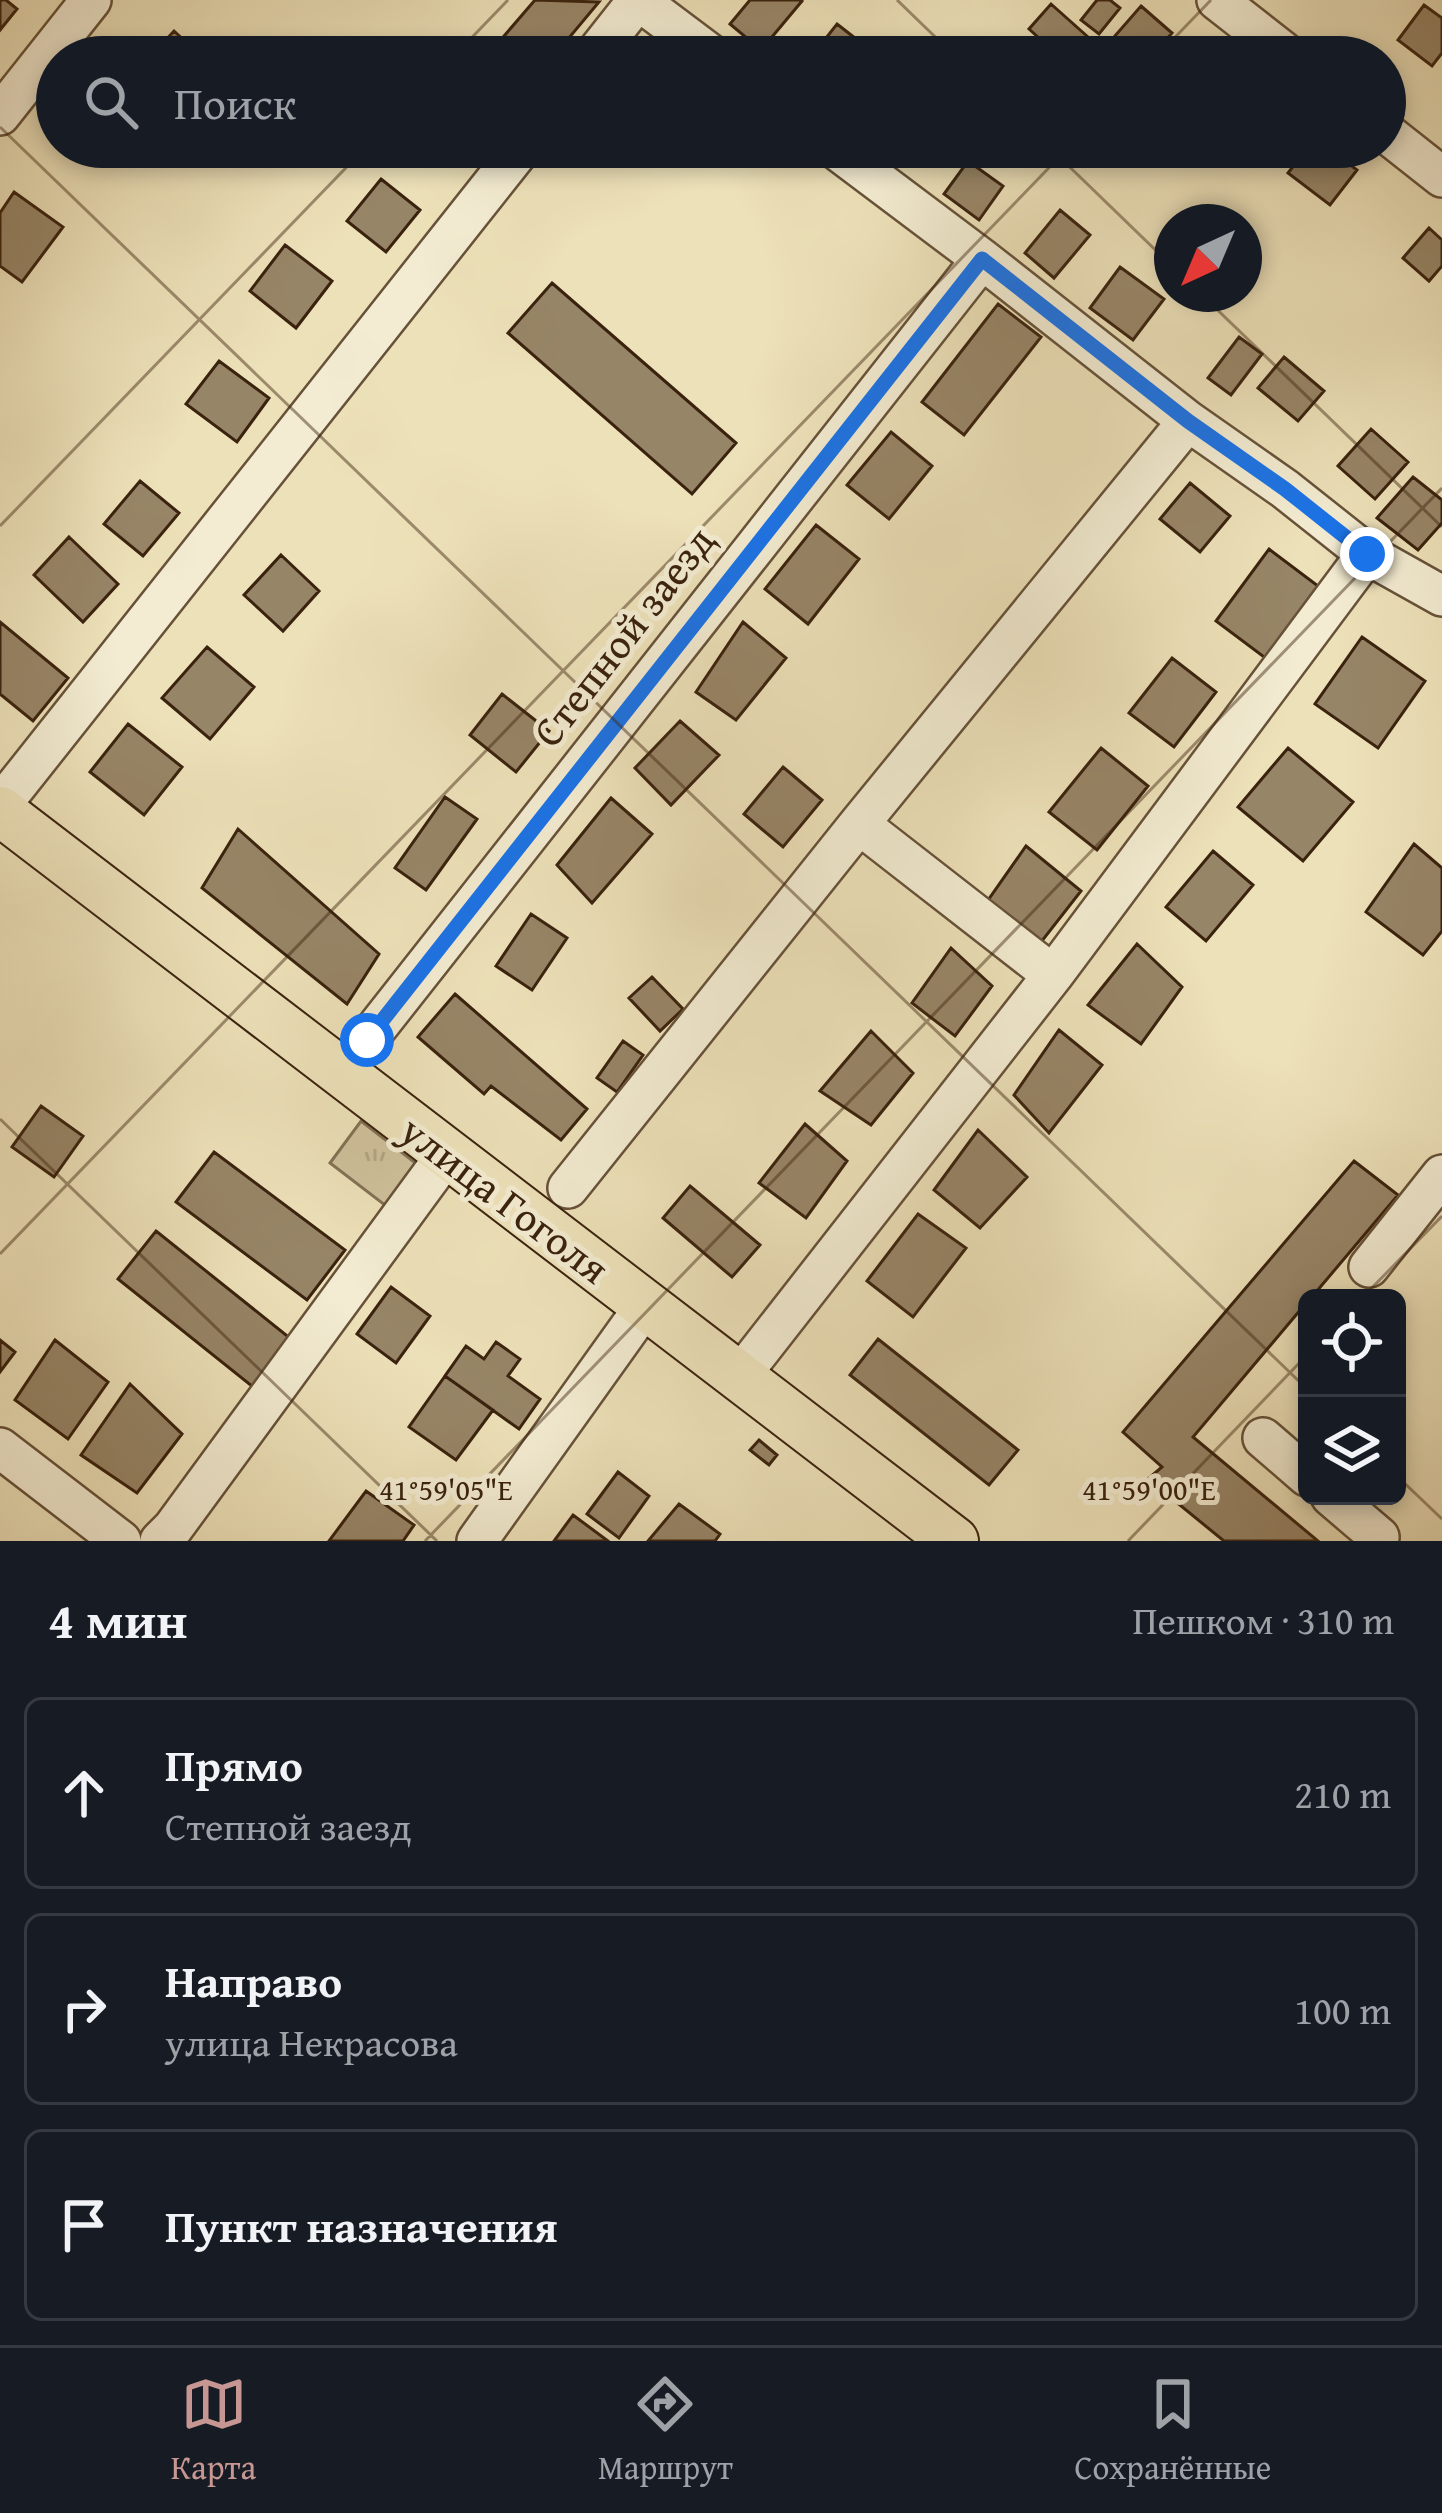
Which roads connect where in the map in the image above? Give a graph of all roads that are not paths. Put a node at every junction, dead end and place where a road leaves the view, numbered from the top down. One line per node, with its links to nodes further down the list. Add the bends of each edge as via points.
1 (91, 0): 4 (street)
2 (638, 0): 5 (street); 6 (street)
3 (1217, 0): 7 (street)
4 (63, 36)
5 (610, 36)
6 (686, 36)
7 (1263, 36)
8 (36, 70): 9 (street)
9 (0, 115)
10 (1406, 149): 13 (street)
11 (505, 168): 18 (street)
12 (861, 168): 14 (street)
13 (1442, 177)
14 (982, 259): 15 (street); 21 (street, Степной заезд)
15 (1188, 421): 16 (street); 19 (street)
16 (1367, 554): 17 (street); 20 (street)
17 (1442, 596)
18 (0, 809): 21 (main road, улица Гоголя)
19 (859, 824): 20 (street); 24 (street)
20 (1053, 975): 27 (street)
21 (341, 1073): 22 (main road, улица Гоголя)
22 (447, 1154): 26 (main road, улица Гоголя); 33 (street)
23 (1442, 1175): 25 (street)
24 (568, 1188)
25 (1369, 1268)
26 (645, 1306): 27 (main road, улица Гоголя); 34 (street)
27 (739, 1377): 35 (main road, улица Гоголя)
28 (1263, 1438): 30 (street)
29 (0, 1448): 32 (street)
30 (1298, 1468)
31 (1340, 1505): 36 (street)
32 (121, 1541)
33 (160, 1541)
34 (477, 1541)
35 (954, 1541)
36 (1376, 1541)

